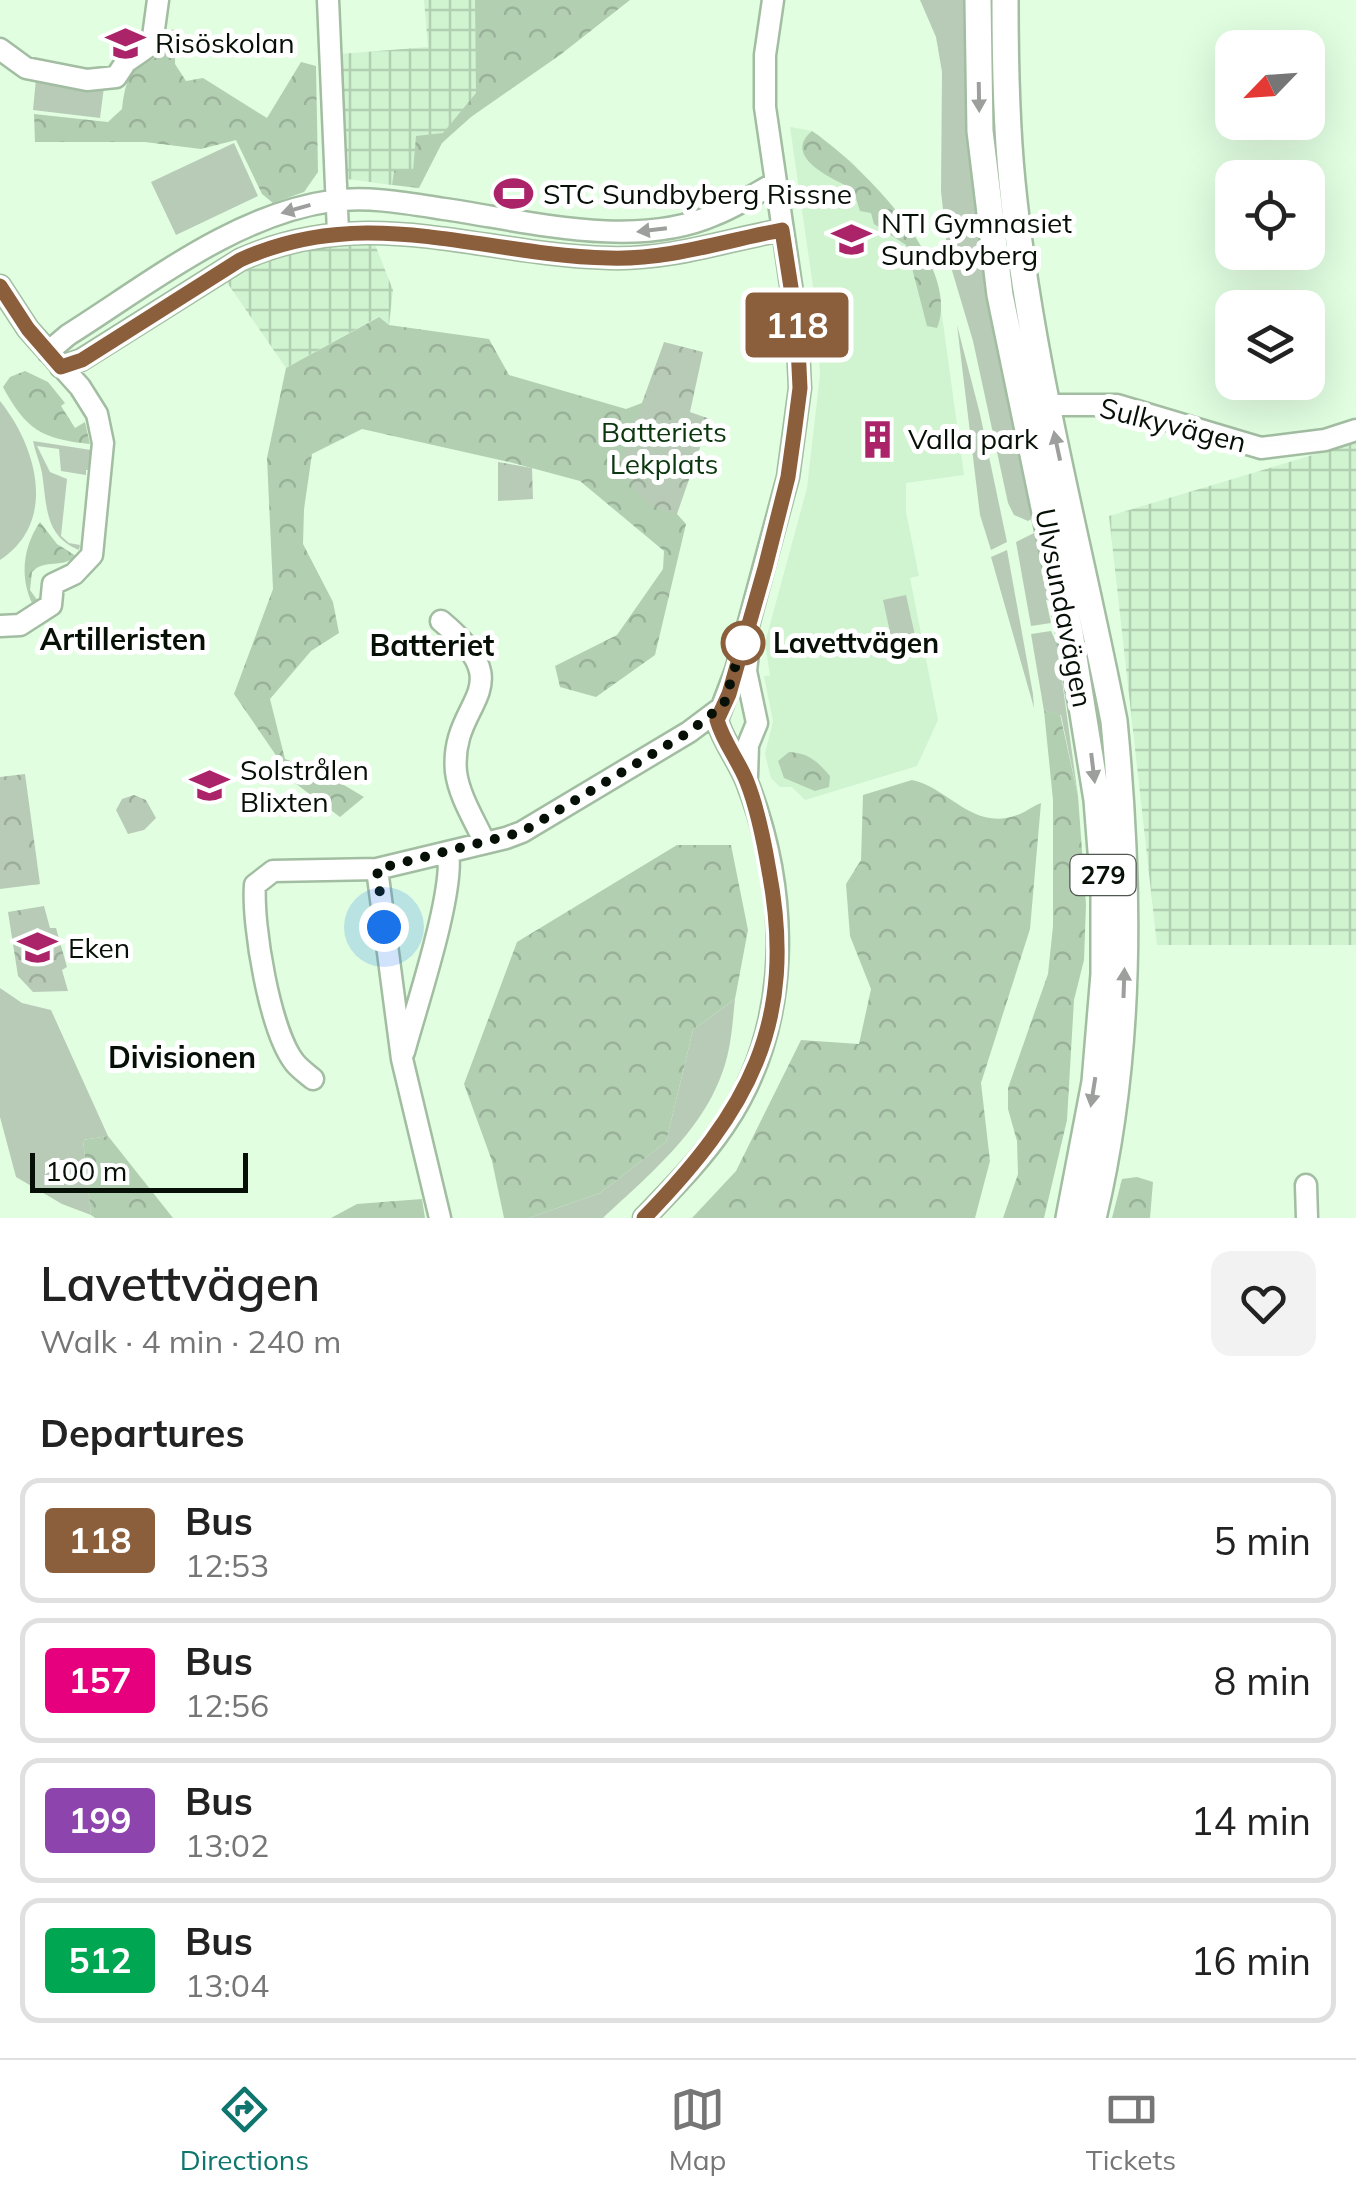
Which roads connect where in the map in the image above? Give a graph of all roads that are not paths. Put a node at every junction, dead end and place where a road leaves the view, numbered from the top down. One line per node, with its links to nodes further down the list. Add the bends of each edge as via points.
1 (158, 0): 7 (street, via 152,44 116,77 87,80 26,68)
2 (328, 0): 10 (street)
3 (773, 0): 9 (street, via 765,72)
4 (978, 0): 14 (main road, Ulvsundavägen / 279, one-way to 14, via 980,131)
5 (1005, 0): 8 (main road, Ulvsundavägen / 279)
6 (1016, 0): 8 (main road)
7 (0, 49)
8 (1005, 87): 16 (main road, Ulvsundavägen / 279, via 1024,276)
9 (774, 183): 10 (street, one-way to 10, via 712,216 638,232 389,200); 11 (street)
10 (336, 200): 12 (street); 15 (street, one-way to 15, via 270,216 219,241 68,335)
11 (782, 230): 12 (street, via 689,253 606,258 422,234); 18 (street, via 800,388 788,477)
12 (338, 232): 15 (street, via 290,240 240,260 82,360)
13 (0, 286): 15 (street)
14 (1009, 348): 16 (main road, via 1030,402); 35 (main road, Ulvsundavägen / 279, one-way to 35, via 1088,728 1104,889 1095,1082)
15 (54, 359): 20 (street, via 97,414 103,443 92,555 53,584 51,605 20,625)
16 (1048, 405): 17 (street, Sulkyvägen, via 1117,405 1261,448); 36 (main road, Ulvsundavägen / 279, one-way to 16, via 1117,1084 1126,864 1114,721)
17 (1356, 430)
18 (765, 568): 21 (street); 22 (street, via 746,659)
19 (441, 622): 27 (street, via 475,654 482,672 456,770)
20 (0, 626)
21 (723, 706): 22 (street, via 737,700); 24 (street); 25 (street, via 717,720)
22 (751, 706): 23 (street)
23 (754, 730): 25 (street, via 738,740); 26 (street)
24 (689, 732): 25 (street); 27 (street, via 522,832)
25 (722, 734): 26 (street)
26 (747, 782): 34 (street, via 777,912 775,995 765,1041 725,1125)
27 (485, 844): 28 (street)
28 (448, 852): 29 (street); 30 (street, via 444,897)
29 (377, 869): 30 (street); 31 (street, via 290,868 255,885 272,1010 293,1061)
30 (402, 1059): 33 (street)
31 (313, 1079)
32 (1306, 1185): 37 (street)
33 (440, 1218)
34 (644, 1218)
35 (1069, 1218)
36 (1093, 1218)
37 (1307, 1218)

